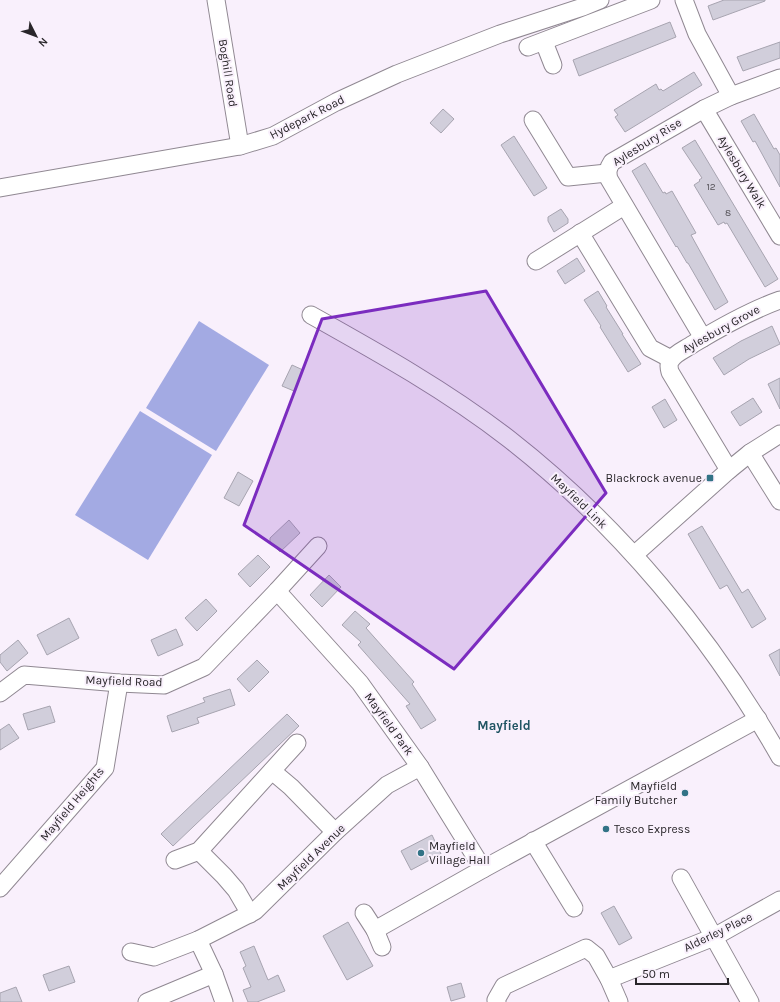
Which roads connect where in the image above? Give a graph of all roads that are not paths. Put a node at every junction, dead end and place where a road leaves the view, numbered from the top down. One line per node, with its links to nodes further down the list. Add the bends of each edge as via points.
1 (216, 0): 10 (street, Boghill Road)
2 (600, 0): 10 (street, Hydepark Road, via 500,34 397,74 336,102 273,136)
3 (651, 0): 5 (street, via 536,45)
4 (684, 0): 7 (street, via 697,34)
5 (553, 65)
6 (780, 78): 7 (street, Aylesbury Rise)
7 (731, 96): 8 (street, Aylesbury Rise)
8 (704, 109): 11 (street, Aylesbury Rise, via 612,162); 15 (street, Aylesbury Walk)
9 (542, 127): 11 (street, via 568,177)
10 (240, 146): 12 (street, Hydepark Road)
11 (607, 173): 13 (street, Aylesbury Rise)
12 (0, 188)
13 (624, 206): 14 (street); 19 (street, Aylesbury Rise)
14 (580, 233): 16 (street); 20 (street, via 650,348)
15 (780, 236)
16 (536, 261)
17 (780, 300): 19 (street, Aylesbury Grove, via 743,315)
18 (311, 315): 26 (street, Mayfield Link, via 409,370 499,432 558,480)
19 (703, 338): 20 (street, Aylesbury Grove)
20 (671, 360): 23 (street, Aylesbury Grove, via 668,366 670,372)
21 (780, 434): 22 (street)
22 (750, 452): 23 (street); 24 (street)
23 (729, 470): 26 (street)
24 (780, 501)
25 (318, 546): 27 (street, Mayfield Road)
26 (634, 555): 30 (street, Mayfield Link, via 676,604)
27 (277, 591): 28 (street, Mayfield Road, via 204,667 164,685); 33 (street, Mayfield Park, via 360,684)
28 (119, 683): 29 (street, Mayfield Road, via 24,676); 41 (street, Mayfield Heights, via 105,768)
29 (0, 693)
30 (758, 719): 32 (street, Mayfield Link); 36 (street)
31 (298, 743): 34 (street)
32 (780, 757)
33 (420, 766): 35 (street, Mayfield Avenue, via 387,785); 39 (street, Mayfield Park)
34 (272, 771): 35 (street); 37 (street)
35 (335, 832): 45 (street, Mayfield Avenue)
36 (534, 841): 39 (street); 43 (street)
37 (199, 851): 38 (street); 45 (street, via 232,886)
38 (175, 860)
39 (483, 869): 46 (street)
40 (681, 878): 47 (street)
41 (0, 888)
42 (780, 900): 47 (street, Alderley Place)
43 (574, 908)
44 (364, 912): 46 (street)
45 (250, 914): 48 (street, Mayfield Avenue)
46 (375, 930): 49 (street)
47 (714, 937): 52 (street, Alderley Place); 57 (street)
48 (198, 940): 50 (street, Mayfield Avenue, via 154,957); 51 (street)
49 (382, 947)
50 (132, 952)
51 (214, 974): 53 (street); 54 (street)
52 (609, 979): 55 (street, via 596,956 586,948 504,986); 56 (street)
53 (147, 1002)
54 (224, 1002)
55 (497, 1002)
56 (618, 1002)
57 (750, 1002)

